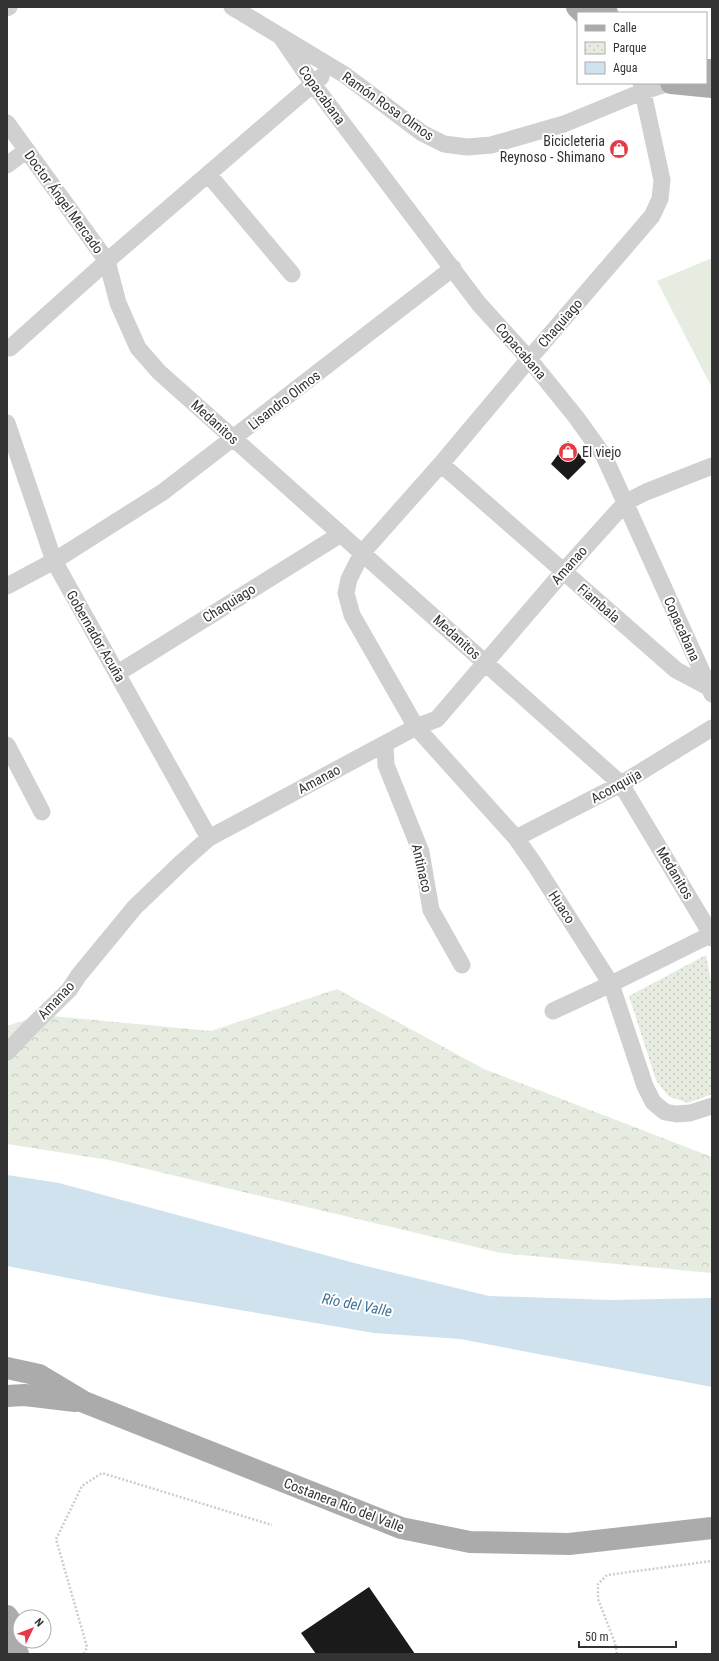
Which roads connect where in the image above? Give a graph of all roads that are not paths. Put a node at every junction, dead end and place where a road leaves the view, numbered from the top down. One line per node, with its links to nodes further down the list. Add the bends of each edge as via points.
1 (232, 7): 2 (street, Ramón Rosa Olmos)
2 (281, 37): 3 (street, Ramón Rosa Olmos); 4 (street, Copacabana)
3 (332, 67): 4 (street); 7 (street, Ramón Rosa Olmos, via 345,74 422,133 444,144 467,148 491,145 564,124)
4 (313, 84): 12 (street); 14 (street, Copacabana)
5 (663, 84): 7 (street, Ramón Rosa Olmos)
6 (680, 84): 8 (main road)
7 (643, 87): 17 (street, Chaquiago, via 662,180 660,199 652,216)
8 (712, 87)
9 (7, 123): 10 (street, Doctor Ángel Mercado)
10 (27, 150): 11 (street); 13 (street, Doctor Ángel Mercado)
11 (7, 166)
12 (208, 174): 13 (street); 15 (street)
13 (107, 261): 16 (street); 19 (street, Medanitos, via 118,303 138,348 159,372)
14 (454, 268): 17 (street, Copacabana, via 479,304); 19 (street, Lisandro Olmos)
15 (292, 274)
16 (10, 348)
17 (529, 359): 20 (street, Chaquiago); 22 (street, Copacabana, via 604,456)
18 (7, 423): 25 (street, Gobernador Acuña)
19 (234, 439): 23 (street, Medanitos); 25 (street, Lisandro Olmos, via 163,492)
20 (441, 464): 24 (street, Chaquiago); 26 (street, Fiambala)
21 (712, 466): 22 (street)
22 (626, 502): 26 (street, Amanao); 30 (street, Copacabana)
23 (341, 534): 24 (street, Medanitos); 29 (street, Chaquiago)
24 (362, 553): 28 (street, Medanitos); 31 (street, via 349,579 346,594 352,615)
25 (54, 561): 27 (street, Lisandro Olmos); 29 (street, Gobernador Acuña)
26 (563, 572): 28 (street, Amanao); 30 (street, Fiambala, via 676,670)
27 (7, 586)
28 (485, 662): 31 (street, Amanao, via 437,719); 35 (street, Medanitos)
29 (118, 673): 37 (street, Gobernador Acuña)
30 (711, 689)
31 (416, 727): 33 (street, Amanao); 38 (street, Huaco)
32 (712, 728): 35 (street, Aconquija)
33 (385, 744): 37 (street, Amanao); 40 (street, Antinaco, via 386,765 421,852 432,910)
34 (7, 746): 36 (street)
35 (621, 784): 38 (street, Aconquija); 39 (street, Medanitos)
36 (42, 812)
37 (209, 838): 43 (street, Amanao, via 135,907 79,975 70,990)
38 (516, 838): 41 (street, Huaco)
39 (712, 935): 41 (street)
40 (462, 965)
41 (612, 984): 42 (street); 44 (street, Huaco, via 645,1086 653,1102 664,1112 676,1114 690,1113)
42 (553, 1011)
43 (7, 1052)
44 (712, 1106)
45 (7, 1368): 47 (main road, Costanera Río del Valle, via 39,1375)
46 (7, 1396): 47 (main road, Costanera Río del Valle, via 25,1395)
47 (84, 1402): 48 (main road, Costanera Río del Valle, via 401,1528 462,1541 569,1544)
48 (712, 1528)
49 (7, 1637): 50 (main road)
50 (18, 1654)

